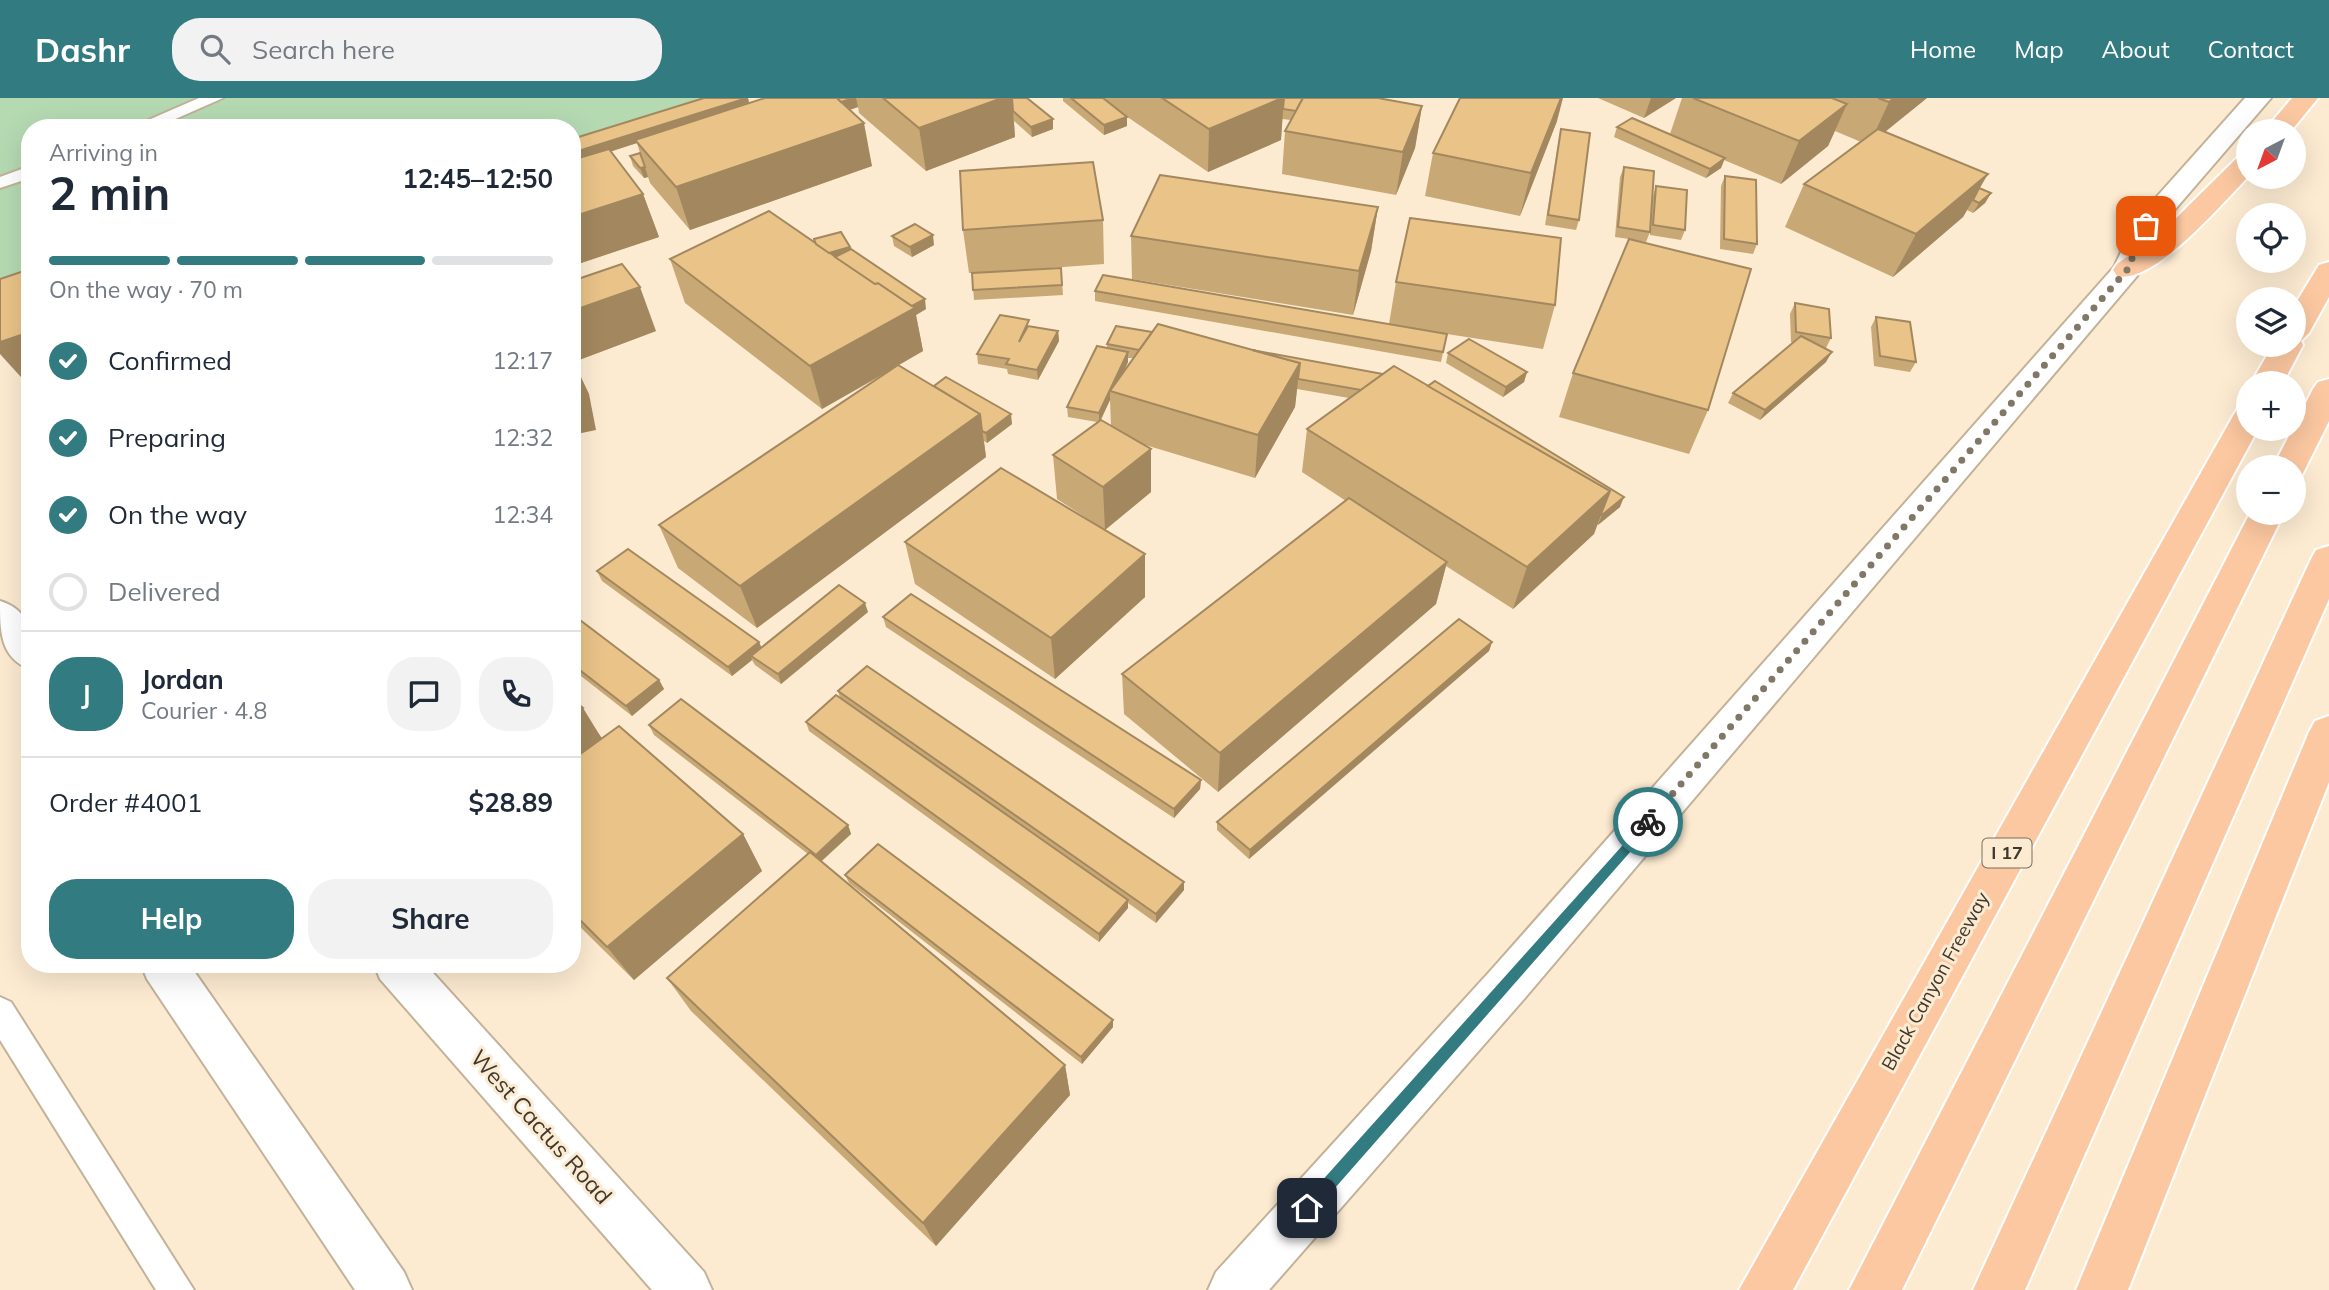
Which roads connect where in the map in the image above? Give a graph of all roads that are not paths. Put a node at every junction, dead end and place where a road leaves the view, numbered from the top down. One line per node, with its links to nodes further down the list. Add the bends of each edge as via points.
1 (214, 98): 4 (lane)
2 (2259, 98): 9 (main road, via 2146,226)
3 (2306, 98): 5 (highway)
4 (162, 119)
5 (2288, 119)
6 (2236, 174): 9 (highway, via 2174,236)
7 (21, 175): 8 (lane)
8 (0, 183)
9 (2127, 270): 26 (main road, via 1508,984)
10 (2329, 271): 11 (highway)
11 (2306, 312)
12 (2329, 389): 14 (highway)
13 (2236, 439): 27 (highway, Black Canyon Freeway / I 17)
14 (2296, 455)
15 (2261, 525): 28 (highway)
16 (2329, 559): 29 (highway)
17 (0, 615): 18 (main road)
18 (21, 642)
19 (2329, 732): 30 (highway)
20 (169, 973): 24 (main road)
21 (404, 973): 25 (main road, West Cactus Road)
22 (0, 1012): 23 (lane)
23 (176, 1290)
24 (386, 1290)
25 (686, 1290)
26 (1234, 1290)
27 (1765, 1290)
28 (1875, 1290)
29 (1999, 1290)
30 (2102, 1290)

